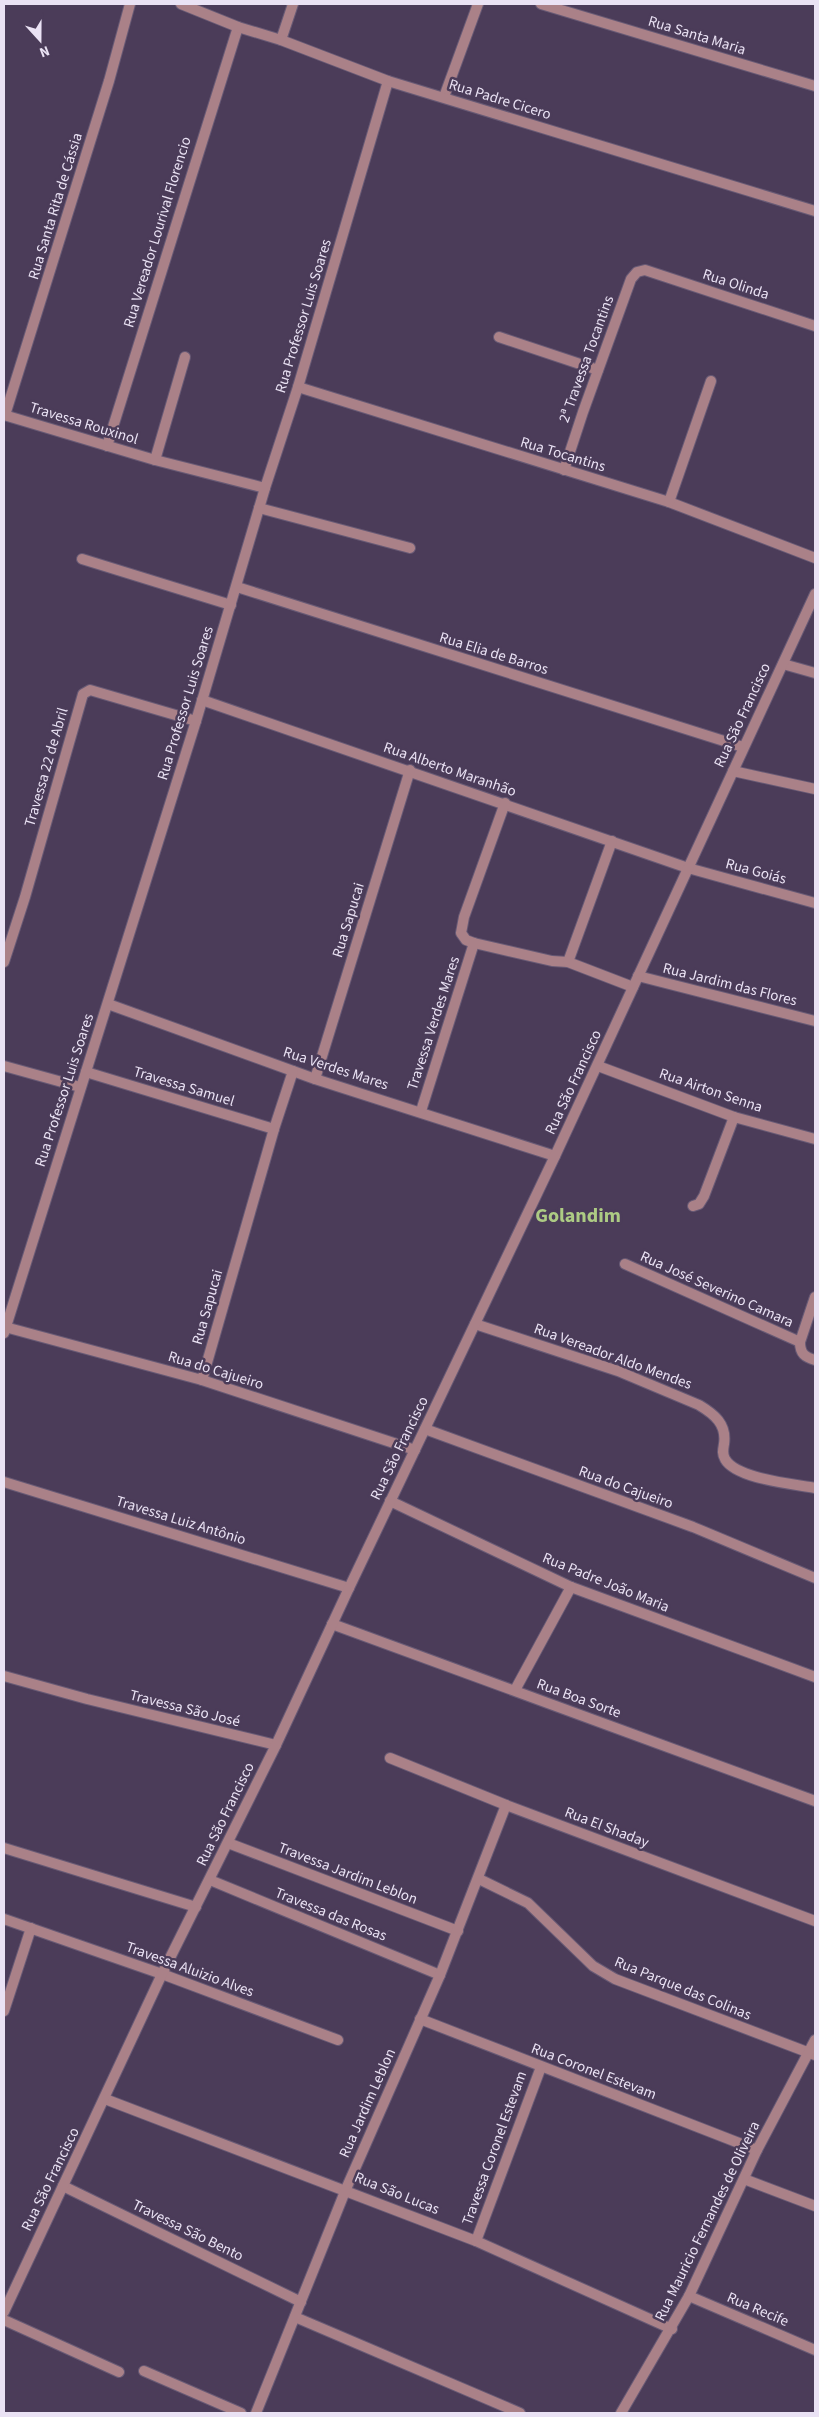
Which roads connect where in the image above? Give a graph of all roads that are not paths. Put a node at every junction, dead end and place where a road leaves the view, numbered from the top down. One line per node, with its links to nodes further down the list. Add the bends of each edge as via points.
1 (130, 4): 19 (street, Rua Santa Rita de Cássia)
2 (183, 4): 6 (street, Rua Padre Cicero)
3 (293, 4): 7 (street)
4 (478, 4): 10 (street)
5 (541, 4): 9 (street, Rua Santa Maria)
6 (238, 28): 7 (street, Rua Padre Cicero); 20 (street, Rua Vereador Lourival Florencio)
7 (281, 40): 8 (street, Rua Padre Cicero)
8 (388, 80): 10 (street, Rua Padre Cicero); 18 (street, Rua Professor Luis Soares)
9 (815, 86)
10 (444, 97): 11 (street, Rua Padre Cicero)
11 (815, 211)
12 (647, 270): 13 (street, Rua Olinda); 16 (street, 2ª Travessa Tocantins, via 638,271 631,279)
13 (815, 326)
14 (499, 337): 16 (street)
15 (185, 357): 21 (street, Travessa Rouxinol)
16 (598, 370): 22 (street, 2ª Travessa Tocantins)
17 (711, 381): 24 (street)
18 (298, 387): 22 (street, Rua Tocantins); 23 (street, Rua Professor Luis Soares)
19 (5, 415): 20 (street, Travessa Rouxinol)
20 (107, 446): 21 (street, Travessa Rouxinol)
21 (155, 460): 23 (street, Travessa Rouxinol)
22 (564, 470): 24 (street, Rua Tocantins)
23 (265, 488): 25 (street, Rua Professor Luis Soares)
24 (669, 502): 27 (street, Rua Tocantins)
25 (260, 508): 26 (street); 29 (street, Rua Professor Luis Soares)
26 (410, 548)
27 (815, 558)
28 (82, 559): 31 (street)
29 (236, 587): 31 (street, Rua Professor Luis Soares); 36 (street, Rua Elia de Barros)
30 (815, 594): 32 (street, Rua São Francisco)
31 (231, 605): 34 (street, Rua Professor Luis Soares)
32 (783, 664): 33 (street); 36 (street, Rua São Francisco)
33 (815, 673)
34 (202, 700): 35 (street, Rua Professor Luis Soares); 37 (street, Rua Alberto Maranhão)
35 (196, 721): 45 (street, Travessa 22 de Abril, via 90,690 83,694); 49 (street, Rua Professor Luis Soares)
36 (743, 747): 38 (street, Rua São Francisco)
37 (410, 770): 40 (street, Rua Alberto Maranhão); 55 (street, Rua Sapucai)
38 (732, 771): 39 (street); 42 (street, Rua São Francisco)
39 (815, 789)
40 (504, 803): 41 (street, Rua Alberto Maranhão); 44 (street, via 464,917 461,933)
41 (612, 841): 42 (street, Rua Alberto Maranhão); 46 (street)
42 (688, 868): 43 (street, Rua Goiás); 47 (street, Rua São Francisco)
43 (815, 902)
44 (474, 943): 46 (street); 57 (street, Travessa Verdes Mares)
45 (4, 962)
46 (568, 962): 48 (street)
47 (638, 976): 48 (street, Rua São Francisco); 50 (street, Rua Jardim das Flores)
48 (633, 987): 52 (street, Rua São Francisco)
49 (108, 1004): 53 (street, Rua Verdes Mares); 54 (street, Rua Professor Luis Soares)
50 (815, 1021)
51 (4, 1066): 56 (street)
52 (598, 1066): 58 (street, Rua Airton Senna); 61 (street, Rua São Francisco)
53 (293, 1071): 55 (street, Rua Verdes Mares); 59 (street, Rua Sapucai)
54 (86, 1072): 56 (street, Rua Professor Luis Soares); 59 (street, Travessa Samuel)
55 (315, 1079): 57 (street, Rua Verdes Mares)
56 (80, 1087): 66 (street, Rua Professor Luis Soares)
57 (421, 1111): 61 (street, Rua Verdes Mares)
58 (734, 1117): 60 (street, Rua Airton Senna); 62 (street, via 704,1196 699,1204)
59 (274, 1129): 69 (street, Rua Sapucai)
60 (815, 1139)
61 (556, 1156): 65 (street, Rua São Francisco)
62 (692, 1206)
63 (625, 1264): 67 (street, Rua José Severino Camara)
64 (815, 1297): 67 (street)
65 (475, 1324): 70 (street, Rua São Francisco); 73 (street, Rua Vereador Aldo Mendes, via 618,1371 691,1401 711,1413 721,1424 723,1456 730,1466 760,1477)
66 (4, 1329): 69 (street, Rua do Cajueiro)
67 (800, 1342): 68 (street, Rua José Severino Camara, via 805,1357)
68 (815, 1360)
69 (202, 1380): 71 (street, Rua do Cajueiro)
70 (425, 1429): 71 (street, Rua São Francisco); 75 (street, Rua do Cajueiro, via 693,1528)
71 (415, 1450): 74 (street, Rua São Francisco)
72 (4, 1482): 77 (street, Travessa Luiz Antônio)
73 (815, 1488)
74 (390, 1501): 76 (street, Rua Padre João Maria); 77 (street, Rua São Francisco)
75 (815, 1578)
76 (570, 1587): 80 (street, Rua Padre João Maria); 81 (street)
77 (348, 1588): 78 (street, Rua São Francisco)
78 (332, 1624): 81 (street, Rua Boa Sorte); 82 (street, Rua São Francisco)
79 (4, 1676): 82 (street, Travessa São José)
80 (815, 1677)
81 (515, 1690): 84 (street, Rua Boa Sorte)
82 (276, 1745): 86 (street, Rua São Francisco)
83 (390, 1758): 85 (street, Rua El Shaday)
84 (815, 1801)
85 (506, 1805): 88 (street, Rua Jardim Leblon); 92 (street, Rua El Shaday)
86 (228, 1843): 89 (street, Rua São Francisco); 94 (street, Travessa Jardim Leblon)
87 (4, 1848): 90 (street)
88 (479, 1879): 94 (street, Rua Jardim Leblon); 101 (street, Rua Parque das Colinas, via 528,1903 593,1966 615,1979)
89 (210, 1880): 90 (street, Rua São Francisco); 96 (street, Travessa das Rosas)
90 (196, 1907): 95 (street, Rua São Francisco)
91 (4, 1919): 93 (street, Travessa Aluizio Alves)
92 (815, 1921)
93 (31, 1928): 95 (street, Travessa Aluizio Alves); 97 (street)
94 (458, 1931): 96 (street, Rua Jardim Leblon)
95 (162, 1974): 99 (street, Travessa Aluizio Alves); 103 (street, Rua São Francisco)
96 (440, 1975): 98 (street, Rua Jardim Leblon)
97 (4, 2011)
98 (420, 2019): 102 (street, Rua Coronel Estevam); 107 (street, Rua Jardim Leblon)
99 (338, 2040)
100 (815, 2040): 101 (street, Rua Mauricio Fernandes de Oliveira)
101 (812, 2054): 104 (street, Rua Mauricio Fernandes de Oliveira)
102 (541, 2067): 104 (street, Rua Coronel Estevam); 109 (street, Travessa Coronel Estevam)
103 (106, 2099): 106 (street, Rua São Francisco); 107 (street, Rua São Lucas)
104 (757, 2150): 105 (street, Rua Mauricio Fernandes de Oliveira)
105 (744, 2179): 108 (street); 110 (street, Rua Mauricio Fernandes de Oliveira)
106 (63, 2186): 111 (street, Travessa São Bento); 112 (street, Rua São Francisco)
107 (346, 2189): 109 (street, Rua São Lucas); 111 (street, Rua Jardim Leblon)
108 (815, 2206)
109 (476, 2241): 115 (street, Rua São Lucas)
110 (689, 2296): 115 (street, Rua Mauricio Fernandes de Oliveira); 116 (street, Rua Recife)
111 (301, 2302): 113 (street, Rua Jardim Leblon)
112 (4, 2312)
113 (295, 2317): 120 (street, Rua Jardim Leblon); 121 (street)
114 (4, 2320): 118 (street)
115 (672, 2328): 122 (street, Rua Mauricio Fernandes de Oliveira)
116 (815, 2350)
117 (144, 2371): 119 (street)
118 (119, 2372)
119 (240, 2413)
120 (256, 2413)
121 (520, 2413)
122 (624, 2413)

